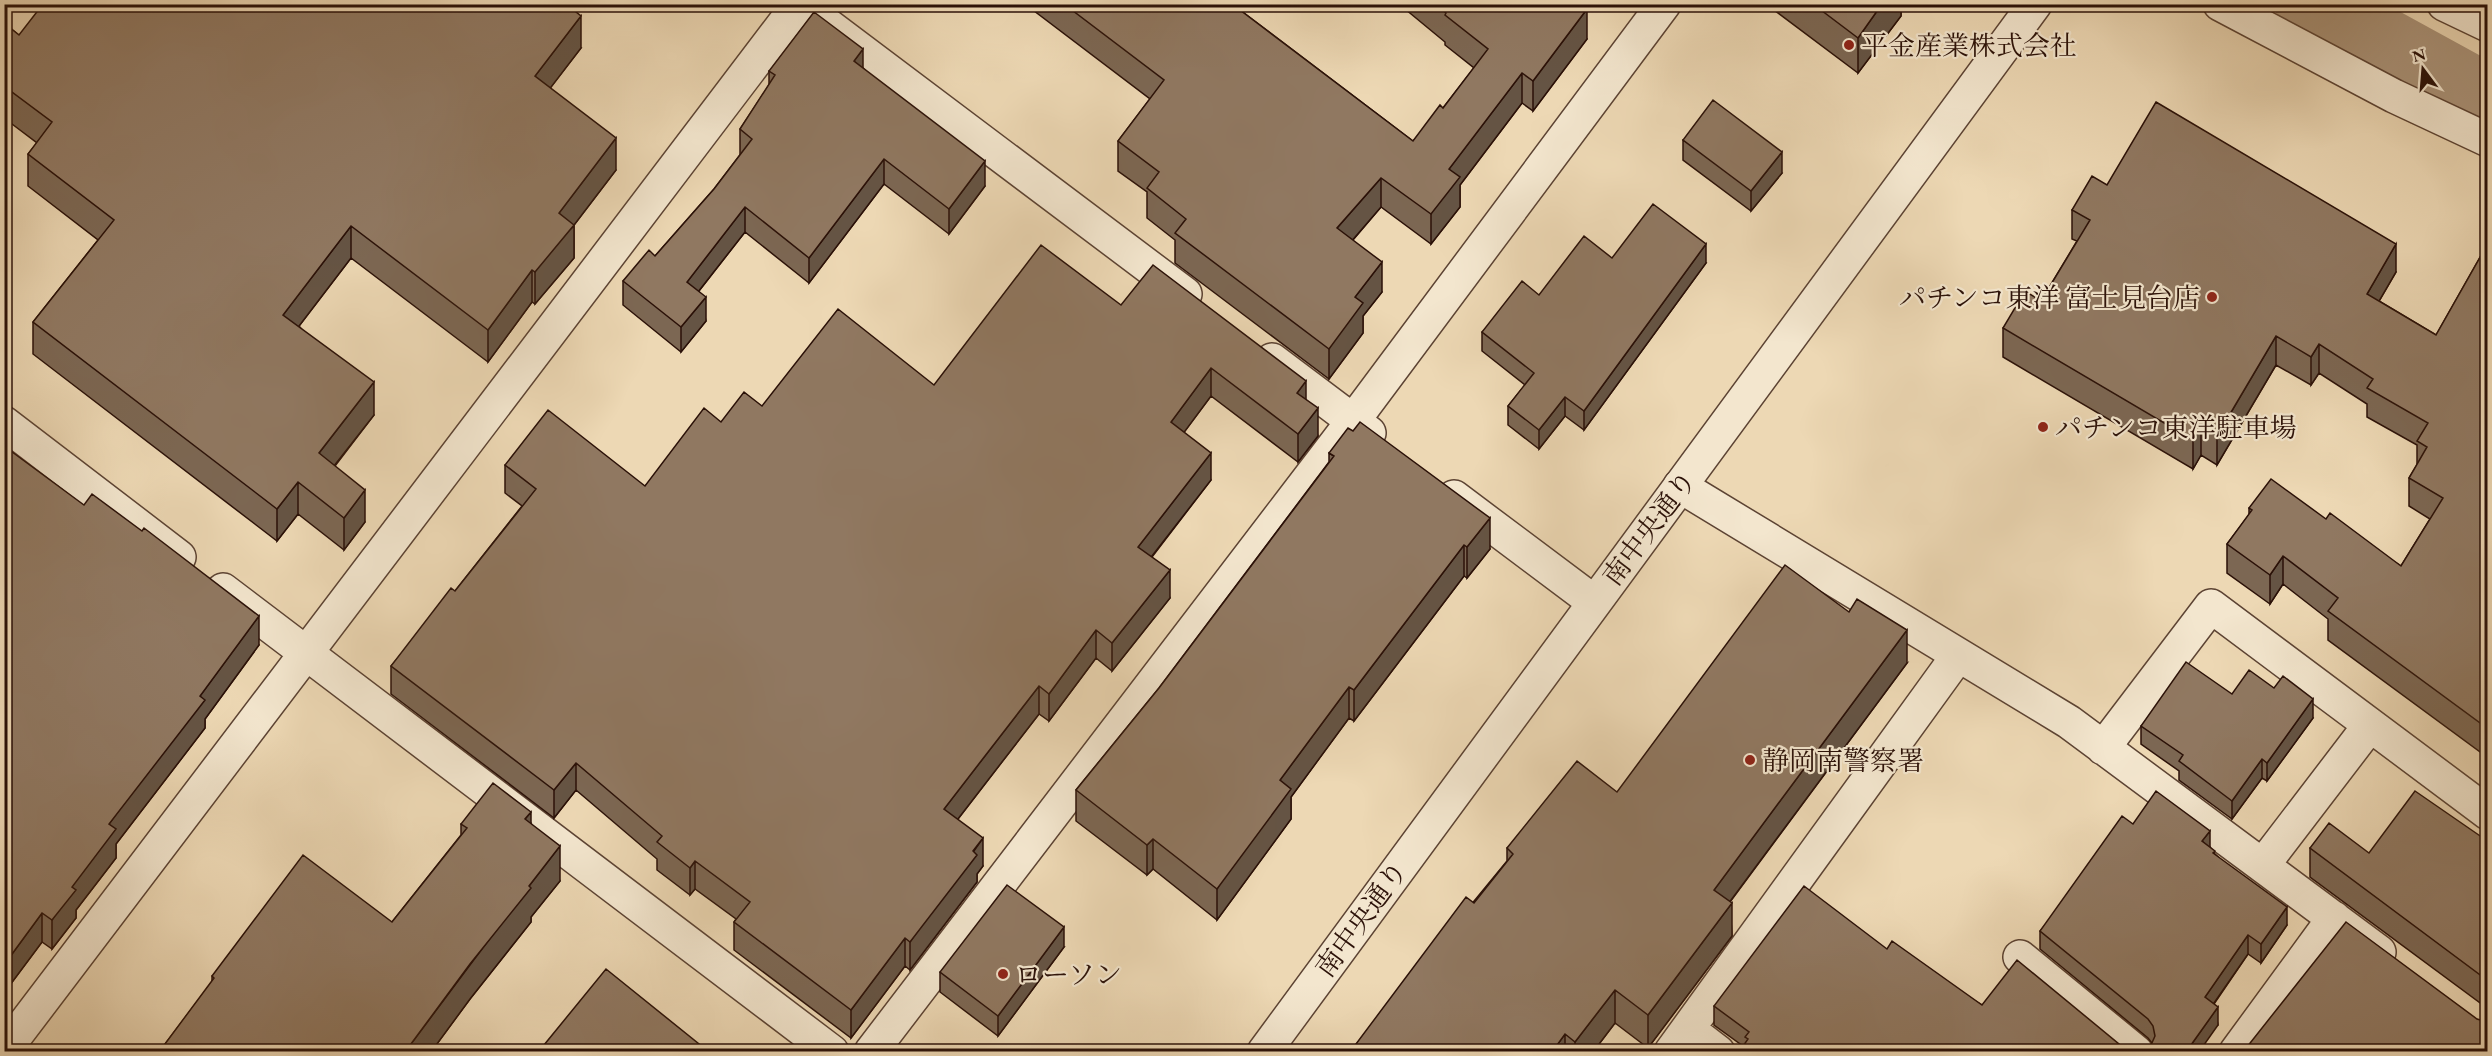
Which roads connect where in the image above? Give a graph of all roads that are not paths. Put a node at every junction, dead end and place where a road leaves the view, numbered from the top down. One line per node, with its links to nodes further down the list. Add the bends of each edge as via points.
1 (800, 4): 8 (street); 16 (street)
2 (1665, 4): 10 (street)
3 (2035, 4): 14 (street, 南中央通り)
4 (2220, 4): 7 (street, via 2394,96)
5 (2444, 4): 6 (street)
6 (2487, 25)
7 (2487, 140)
8 (1210, 313)
9 (1248, 342): 10 (street)
10 (1353, 421): 12 (street); 28 (street)
11 (4, 423): 16 (street)
12 (1390, 449)
13 (1427, 477): 15 (street)
14 (1680, 486): 15 (street, 南中央通り); 17 (street)
15 (1594, 602): 29 (street, 南中央通り)
16 (306, 654): 26 (street); 27 (street)
17 (1957, 657): 19 (street, via 2069,722); 25 (street)
18 (2370, 725): 19 (street, via 2211,606); 20 (street); 21 (street)
19 (2103, 748): 21 (street)
20 (2487, 813)
21 (2263, 865): 22 (street)
22 (2334, 918): 24 (street); 32 (street)
23 (2020, 957): 31 (street)
24 (2401, 968)
25 (1679, 1040): 30 (street)
26 (4, 1051)
27 (832, 1052)
28 (871, 1052)
29 (1264, 1052)
30 (1718, 1052)
31 (2136, 1052)
32 (2236, 1052)

